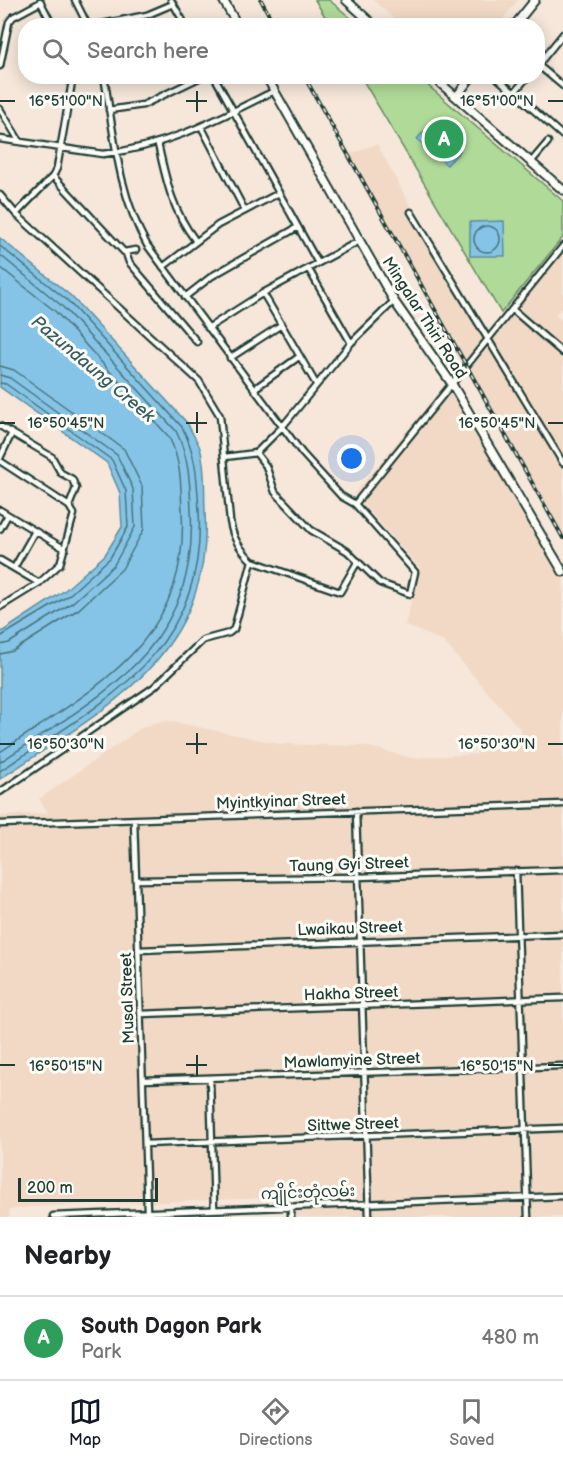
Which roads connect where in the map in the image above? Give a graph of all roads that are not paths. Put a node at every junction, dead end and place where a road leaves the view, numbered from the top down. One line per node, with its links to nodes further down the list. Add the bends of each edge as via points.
1 (75, 0): 8 (street)
2 (223, 0): 11 (street)
3 (346, 0): 12 (street)
4 (535, 0): 13 (street)
5 (40, 1): 7 (street); 16 (street, via 9,22)
6 (172, 2): 9 (street); 10 (street)
7 (49, 18)
8 (85, 18)
9 (131, 18)
10 (181, 18)
11 (233, 18)
12 (366, 18)
13 (520, 18)
14 (562, 36): 15 (street)
15 (545, 57)
16 (0, 66)
17 (545, 71): 27 (street)
18 (72, 84): 40 (street)
19 (105, 84): 32 (street)
20 (186, 84): 32 (street, via 142,105)
21 (219, 84): 33 (street)
22 (270, 84): 28 (street, Mingalar Thiri Road)
23 (441, 84): 30 (street)
24 (466, 84): 30 (street)
25 (504, 84): 29 (street)
26 (521, 84): 29 (street)
27 (563, 86)
28 (274, 91): 33 (street); 52 (street, Mingalar Thiri Road)
29 (514, 93): 35 (street)
30 (456, 97): 42 (street)
31 (0, 109): 37 (street)
32 (109, 110): 41 (street)
33 (234, 111): 34 (street); 45 (street)
34 (202, 128): 39 (street); 47 (street)
35 (563, 136)
36 (0, 139): 37 (street)
37 (20, 142): 40 (street)
38 (548, 142): 42 (street)
39 (158, 144): 41 (street); 51 (street, via 168,193 180,220)
40 (61, 148): 41 (street); 43 (street)
41 (116, 152): 57 (street, via 137,226)
42 (531, 162): 44 (street)
43 (53, 176): 49 (street); 55 (street)
44 (563, 190)
45 (279, 193): 47 (street); 50 (street)
46 (0, 195): 49 (street)
47 (245, 212): 51 (street)
48 (411, 212): 65 (street)
49 (16, 214): 78 (street, via 199,381 220,416)
50 (298, 227): 56 (street); 60 (street, via 212,276)
51 (195, 240): 57 (street)
52 (359, 241): 56 (street); 61 (street, Mingalar Thiri Road)
53 (563, 246): 62 (street)
54 (136, 249): 55 (street)
55 (126, 253): 66 (street, via 129,262)
56 (318, 263): 58 (street)
57 (163, 267): 60 (street)
58 (308, 268): 59 (street); 67 (street)
59 (263, 292): 63 (street); 64 (street)
60 (185, 297): 64 (street)
61 (394, 300): 67 (street); 72 (street, Mingalar Thiri Road)
62 (513, 310): 65 (street); 68 (street)
63 (282, 325): 69 (street); 70 (street)
64 (208, 328): 70 (street)
65 (489, 338): 72 (street); 80 (street)
66 (197, 342)
67 (351, 343): 71 (street)
68 (563, 353)
69 (300, 356): 71 (street); 73 (street)
70 (230, 358): 73 (street)
71 (316, 384): 75 (street)
72 (452, 384): 81 (street); 92 (street, Mingalar Thiri Road)
73 (254, 389): 75 (street)
74 (0, 426): 76 (street)
75 (283, 426): 77 (street); 81 (street, via 341,496)
76 (11, 435): 79 (street); 82 (street, via 52,457 62,474 72,479 76,488)
77 (256, 453): 78 (street); 90 (street, via 282,500 320,537)
78 (225, 457): 89 (street, via 232,535)
79 (0, 460): 82 (street)
80 (563, 463)
81 (355, 504): 90 (street, via 415,572 410,594 380,583)
82 (69, 506): 87 (street, via 74,514)
83 (0, 510): 84 (street)
84 (8, 515): 85 (street); 86 (street)
85 (0, 529)
86 (35, 531): 87 (street); 91 (street)
87 (64, 549): 93 (street, via 60,564)
88 (0, 560): 91 (street)
89 (252, 561): 90 (street, via 340,592); 95 (street, via 234,629 203,640 154,687)
90 (358, 561)
91 (14, 568): 93 (street)
92 (563, 572)
93 (39, 582): 94 (street)
94 (0, 607)
95 (0, 792)
96 (563, 804): 97 (street, Myintkyinar Street)
97 (356, 811): 98 (street, Myintkyinar Street); 102 (street)
98 (135, 820): 99 (street, Myintkyinar Street); 103 (street, Musal Street)
99 (0, 824)
100 (563, 870): 101 (street, Taung Gyi Street)
101 (516, 871): 102 (street, Taung Gyi Street); 105 (street)
102 (358, 877): 103 (street, Taung Gyi Street); 106 (street)
103 (136, 880): 107 (street, Musal Street)
104 (563, 934): 105 (street, Lwaikau Street)
105 (518, 936): 106 (street, Lwaikau Street); 109 (street)
106 (361, 941): 107 (street, Lwaikau Street); 110 (street)
107 (138, 950): 111 (street, Musal Street)
108 (563, 998): 109 (street, Hakha Street)
109 (520, 1000): 110 (street, Hakha Street); 113 (street)
110 (362, 1006): 111 (street, Hakha Street); 114 (street)
111 (141, 1014): 116 (street, Musal Street)
112 (563, 1066): 113 (street, Mawlamyine Street)
113 (522, 1067): 114 (street, Mawlamyine Street); 118 (street)
114 (364, 1072): 115 (street, Mawlamyine Street); 119 (street)
115 (210, 1078): 116 (street, Mawlamyine Street); 120 (street)
116 (143, 1080): 121 (street, Musal Street)
117 (563, 1128): 118 (street, Sittwe Street)
118 (525, 1130): 119 (street, Sittwe Street); 123 (street)
119 (367, 1136): 120 (street, Sittwe Street); 124 (street)
120 (212, 1142): 121 (street, Sittwe Street); 126 (street)
121 (145, 1144): 127 (street, Musal Street)
122 (563, 1196): 123 (street, ကျိုင်းတုံလမ်း)
123 (527, 1198): 124 (street, ကျိုင်းတုံလမ်း); 133 (street)
124 (369, 1203): 125 (street, ကျိုင်းတုံလမ်း); 132 (street)
125 (291, 1206): 126 (street, ကျိုင်းတုံလမ်း); 131 (street)
126 (214, 1209): 128 (street, ကျိုင်းတုံလမ်း)
127 (147, 1211): 128 (street, ကျိုင်းတုံလမ်း); 129 (street, ကျိုင်းတုံလမ်း)
128 (166, 1211): 130 (street)
129 (53, 1216)
130 (167, 1217)
131 (291, 1217)
132 (369, 1217)
133 (528, 1217)

